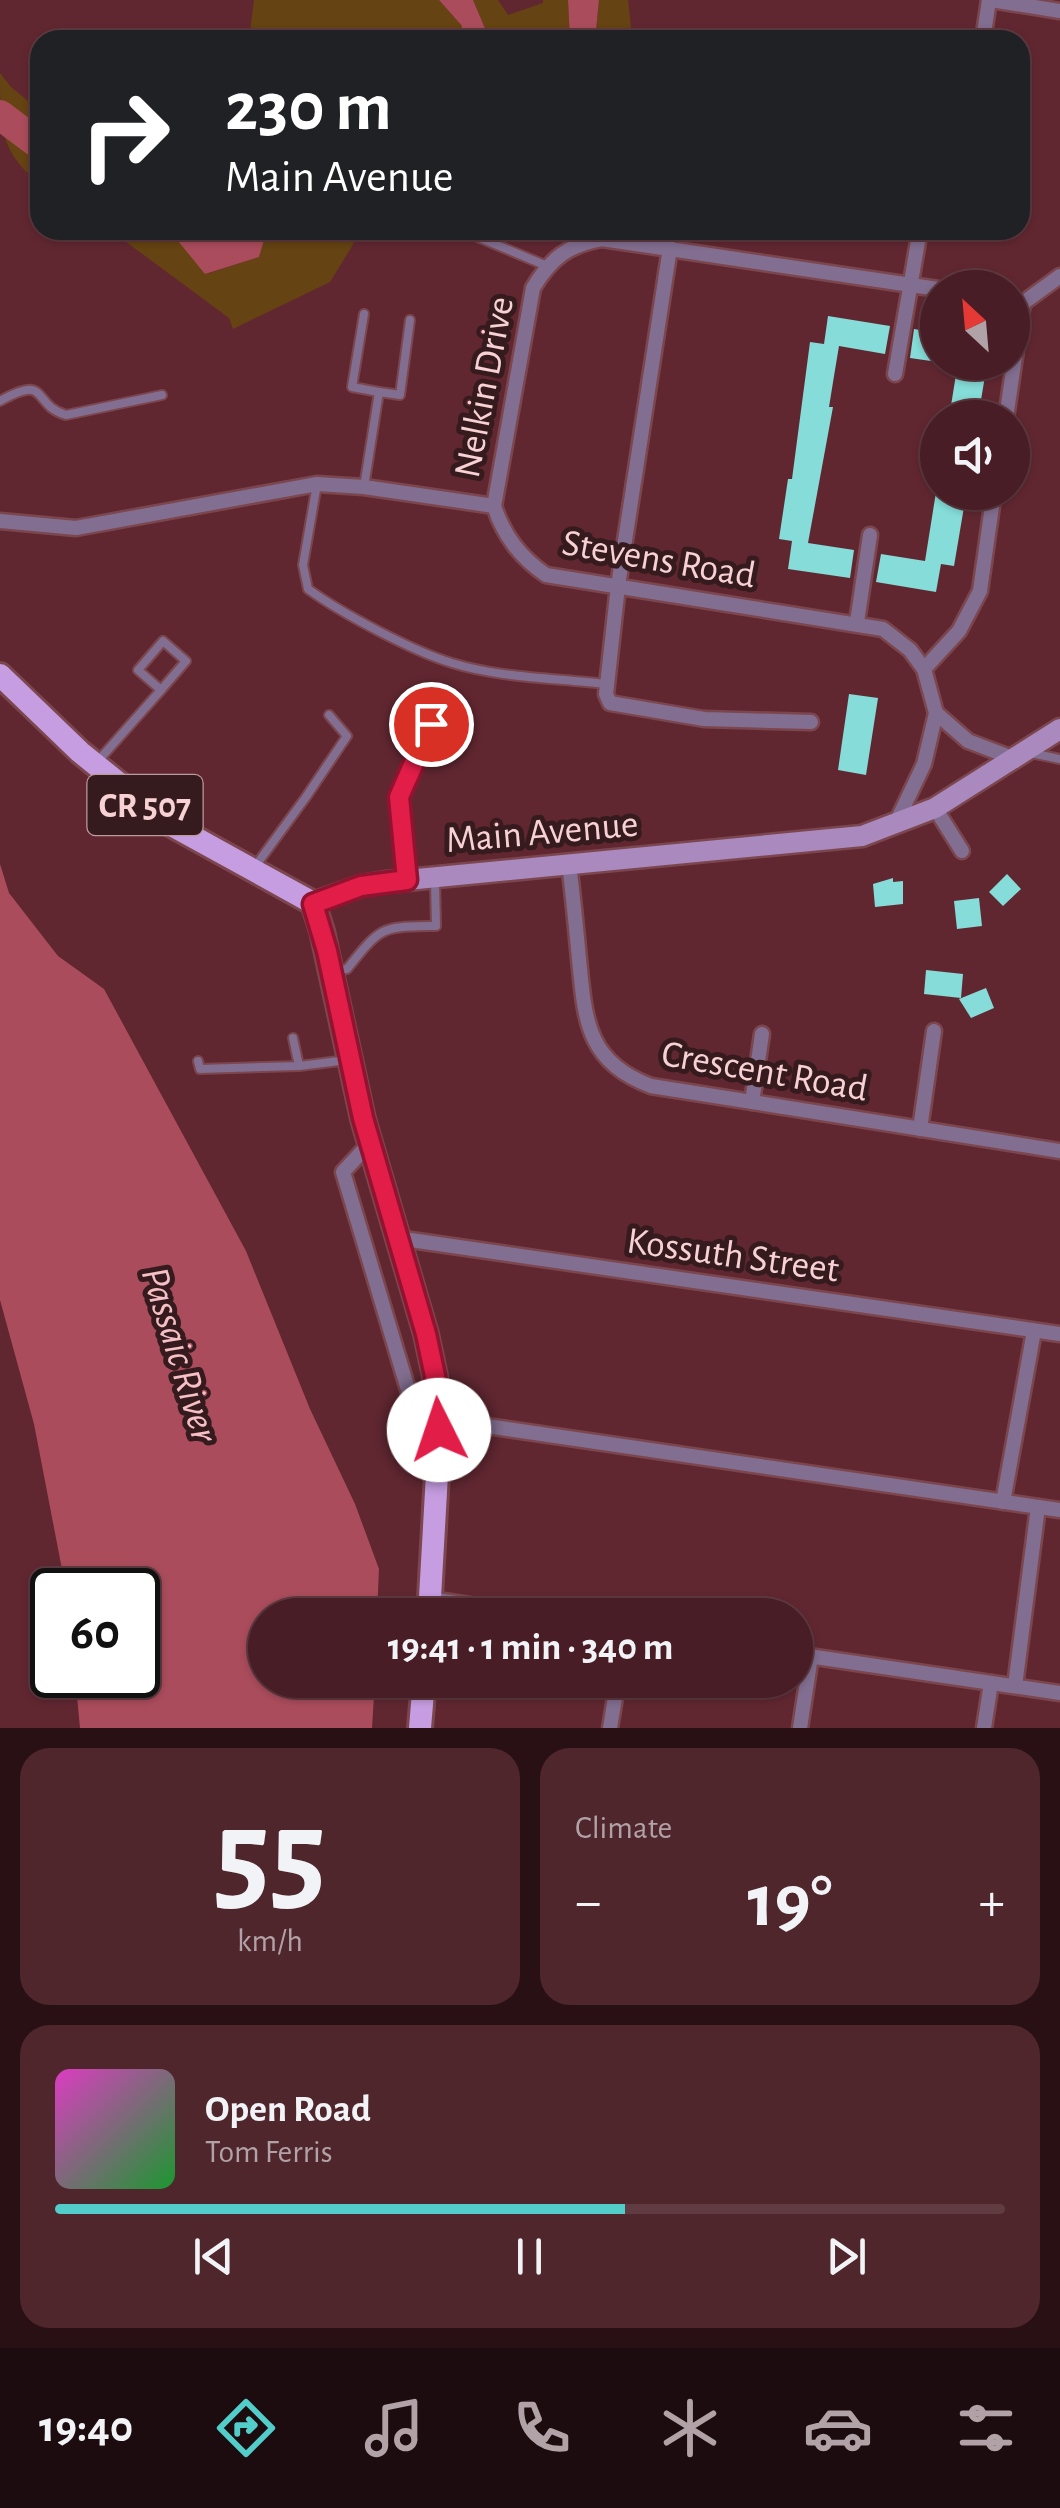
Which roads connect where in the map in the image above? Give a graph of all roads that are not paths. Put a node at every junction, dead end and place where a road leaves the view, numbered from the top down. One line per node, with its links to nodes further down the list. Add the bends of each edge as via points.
1 (990, 0): 2 (street); 3 (street)
2 (1060, 11)
3 (986, 30)
4 (485, 240): 9 (lane)
5 (599, 240): 9 (street, Nelkin Drive, via 562,251)
6 (610, 240): 8 (street, Nelkin Drive)
7 (918, 240): 11 (street)
8 (670, 248): 11 (street, Nelkin Drive); 26 (street)
9 (547, 266): 22 (street, Nelkin Drive, via 533,288)
10 (1060, 276): 13 (street)
11 (909, 285): 12 (street, Nelkin Drive); 16 (street)
12 (920, 287)
13 (1030, 295)
14 (364, 314): 17 (lane, via 352,387)
15 (410, 320): 17 (lane, via 400,395)
16 (895, 374)
17 (379, 392): 21 (lane)
18 (162, 396): 19 (lane, via 66,415 34,390)
19 (0, 402)
20 (317, 484): 21 (street); 24 (street, via 76,528); 30 (lane, via 303,565 308,589 330,605 451,663)
21 (364, 487): 22 (street)
22 (494, 506): 26 (street, Stevens Road, via 511,542 546,575)
23 (991, 510): 28 (street, via 980,592 959,631)
24 (0, 521)
25 (870, 534): 27 (street)
26 (618, 586): 27 (street, Stevens Road); 30 (street)
27 (857, 622): 28 (street, Stevens Road, via 894,635)
28 (924, 669): 32 (street, Stevens Road)
29 (0, 675): 39 (main road, CR 507)
30 (605, 684): 34 (street, via 610,704 704,719)
31 (161, 690): 31 (lane, via 186,661 163,641 138,670); 39 (lane)
32 (936, 714): 37 (street, via 968,741); 41 (street, Stevens Road, via 924,764)
33 (329, 716): 44 (lane, via 347,736)
34 (811, 722)
35 (431, 724): 46 (lane, via 399,797)
36 (1060, 730): 37 (street, Main Avenue)
37 (1021, 756): 38 (lane); 40 (street, Main Avenue)
38 (1060, 759)
39 (96, 764): 44 (main road, CR 507, via 168,823)
40 (935, 808): 41 (street, Main Avenue); 42 (street)
41 (895, 826): 43 (street, Main Avenue, via 848,839)
42 (962, 851)
43 (569, 864): 45 (street, Main Avenue); 55 (street, Crescent Road, via 585,1019 603,1054 651,1086)
44 (251, 872): 47 (main road, CR 507)
45 (434, 876): 46 (street, Main Avenue); 48 (lane, via 436,926 376,932 348,969)
46 (407, 880): 47 (street, Main Avenue, via 361,886)
47 (313, 904): 48 (main road)
48 (332, 972): 52 (main road)
49 (934, 1031): 56 (street)
50 (762, 1034): 55 (street)
51 (294, 1038): 54 (lane)
52 (350, 1060): 54 (lane); 57 (main road)
53 (198, 1062): 54 (lane, via 200,1069)
54 (299, 1066)
55 (752, 1102): 56 (street, Crescent Road)
56 (920, 1129): 58 (street, Crescent Road)
57 (370, 1143): 59 (main road); 62 (street, via 343,1172 415,1414)
58 (1060, 1152)
59 (397, 1238): 60 (street, Kossuth Street); 62 (main road, via 426,1334)
60 (1034, 1331): 61 (street, Kossuth Street); 63 (street)
61 (1060, 1334)
62 (439, 1424): 63 (street); 66 (main road)
63 (1002, 1502): 64 (street)
64 (1038, 1507): 65 (street); 69 (street)
65 (1060, 1510)
66 (430, 1598)
67 (813, 1656): 68 (street)
68 (991, 1683): 69 (street); 77 (street)
69 (1015, 1686): 70 (street)
70 (1060, 1693)
71 (422, 1698): 74 (main road)
72 (615, 1698): 75 (street)
73 (805, 1698): 76 (street)
74 (420, 1728)
75 (610, 1728)
76 (800, 1728)
77 (984, 1728)

